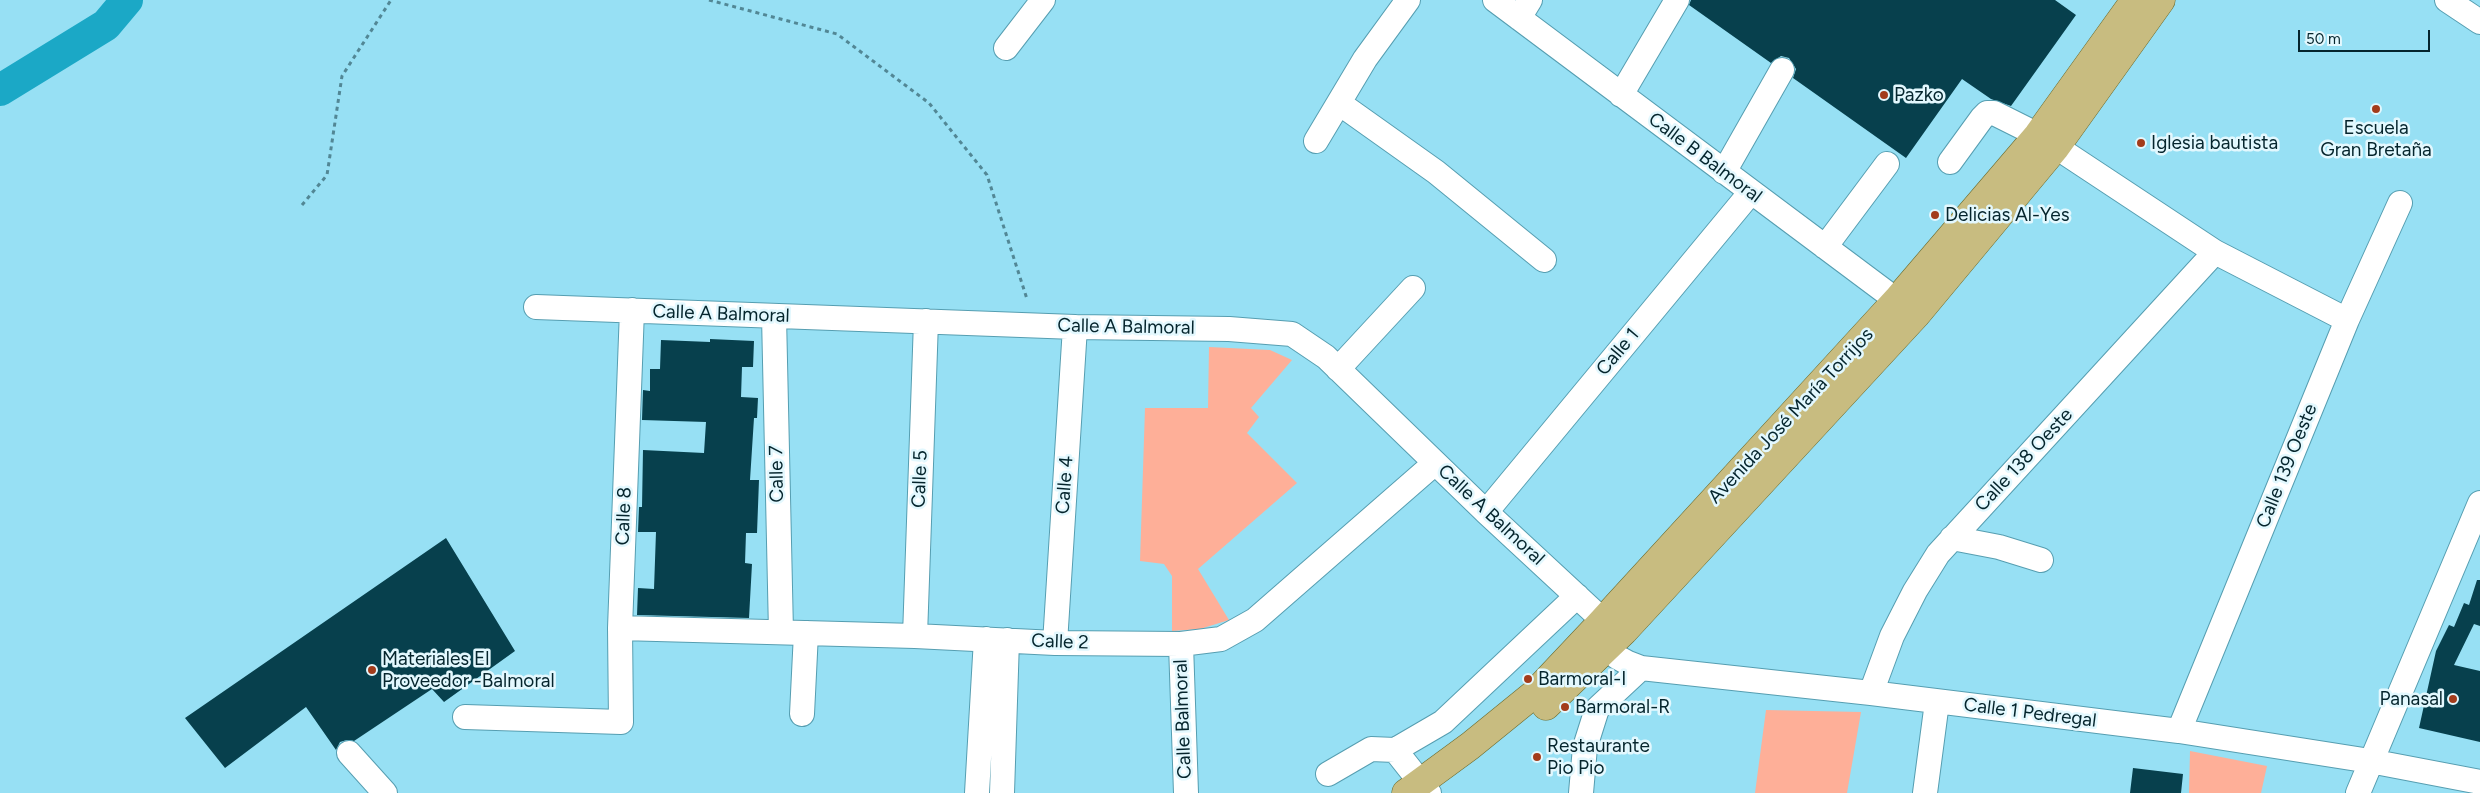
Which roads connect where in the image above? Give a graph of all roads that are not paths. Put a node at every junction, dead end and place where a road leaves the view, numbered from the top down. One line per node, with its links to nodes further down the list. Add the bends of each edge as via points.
1 (1043, 0): 10 (street)
2 (1408, 0): 13 (street, via 1383,32)
3 (1495, 0): 8 (street, Calle B Balmoral)
4 (1677, 0): 12 (street)
5 (2161, 0): 15 (main road, Avenida José María Torrijos)
6 (2447, 0): 9 (street)
7 (2133, 1): 15 (main road, Avenida José María Torrijos)
8 (1524, 9): 12 (street, Calle B Balmoral)
9 (2480, 22)
10 (1006, 48)
11 (1782, 70): 18 (street)
12 (1621, 95): 18 (street, Calle B Balmoral)
13 (1338, 103): 14 (street); 23 (street, via 1436,172)
14 (1316, 141)
15 (2047, 142): 16 (street, via 1994,113 1987,113); 22 (street); 26 (main road, Avenida José María Torrijos)
16 (1950, 162)
17 (1887, 164): 21 (street)
18 (1724, 172): 19 (street, Calle B Balmoral)
19 (1751, 192): 21 (street, Calle B Balmoral); 35 (street, Calle 1)
20 (2400, 203): 29 (street, Calle 139 Oeste)
21 (1825, 247): 26 (street, Calle B Balmoral)
22 (2216, 252): 29 (street); 36 (street, Calle 138 Oeste)
23 (1544, 260)
24 (1413, 288): 32 (street)
25 (536, 307): 27 (street, Calle A Balmoral)
26 (1907, 308): 42 (main road, Avenida José María Torrijos)
27 (632, 310): 28 (street, Calle A Balmoral); 39 (street, Calle 8)
28 (774, 316): 30 (street, Calle A Balmoral); 40 (street, Calle 7)
29 (2347, 320): 52 (street, Calle 139 Oeste)
30 (926, 321): 31 (street, Calle A Balmoral); 43 (street, Calle 5)
31 (1075, 327): 32 (street, Calle A Balmoral, via 1229,328 1292,334); 45 (street, Calle 4)
32 (1338, 369): 33 (street, Calle A Balmoral)
33 (1435, 462): 35 (street, Calle A Balmoral); 46 (street, Calle 2, via 1254,620 1220,640)
34 (2480, 503): 55 (street)
35 (1486, 512): 38 (street, Calle A Balmoral)
36 (1952, 538): 37 (street, via 1999,547); 48 (street, Calle 138 Oeste, via 1915,591 1892,636)
37 (2041, 560)
38 (1577, 596): 42 (street, Calle A Balmoral, via 1595,613); 53 (street, via 1443,722)
39 (620, 628): 40 (street, Calle 2); 51 (street, Calle 8, via 621,722)
40 (781, 632): 41 (street, Calle 2)
41 (806, 633): 43 (street, Calle 2); 50 (street)
42 (1605, 635): 47 (street, Calle 1 Pedregal, via 1617,656); 59 (main road, Avenida José María Torrijos, via 1547,706 1483,758)
43 (915, 636): 44 (street, Calle 2)
44 (996, 639): 45 (street, Calle 2); 61 (street); 62 (street)
45 (1055, 643): 46 (street, Calle 2)
46 (1181, 644): 63 (street, Calle Balmoral)
47 (1641, 668): 48 (street, Calle 1 Pedregal); 64 (street, via 1597,709 1585,747)
48 (1871, 693): 49 (street, Calle 1 Pedregal)
49 (1937, 702): 52 (street, Calle 1 Pedregal); 65 (street)
50 (802, 714)
51 (465, 716)
52 (2179, 731): 55 (street, Calle 1 Pedregal)
53 (1395, 750): 56 (street, via 1371,749); 59 (street)
54 (349, 753): 58 (street)
55 (2370, 762): 57 (street, Calle 1 Pedregal); 66 (street)
56 (1328, 774)
57 (2480, 782)
58 (371, 784): 60 (street)
59 (1422, 790)
60 (385, 793)
61 (977, 793)
62 (1002, 793)
63 (1186, 793)
64 (1581, 793)
65 (1925, 793)
66 (2358, 793)

